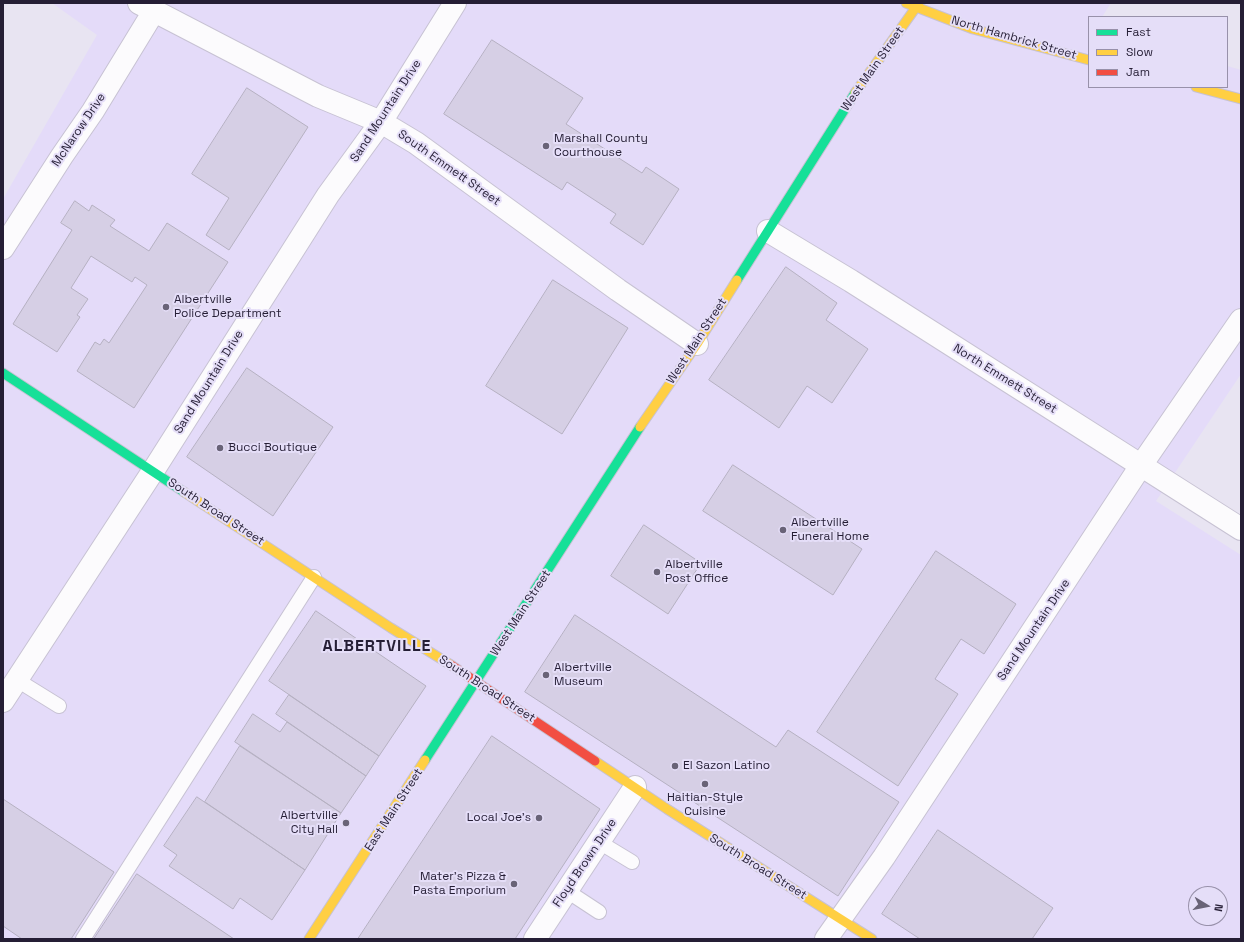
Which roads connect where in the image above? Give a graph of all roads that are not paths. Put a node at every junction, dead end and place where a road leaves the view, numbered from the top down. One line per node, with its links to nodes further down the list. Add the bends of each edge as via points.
1 (455, 3): 8 (street, Sand Mountain Drive)
2 (906, 3): 3 (main road, North Hambrick Street)
3 (918, 5): 5 (main road, North Hambrick Street, via 998,36); 9 (main road, West Main Street, via 876,62)
4 (146, 7): 8 (street, South Emmett Street, via 318,96); 10 (street, McNarow Drive, via 93,111)
5 (1088, 60)
6 (1200, 88): 7 (main road)
7 (1241, 99)
8 (381, 122): 12 (street, South Emmett Street, via 416,143 618,290); 15 (street, Sand Mountain Drive, via 316,214)
9 (768, 231): 12 (main road, West Main Street); 14 (street, North Emmett Street)
10 (3, 248)
11 (1241, 320): 14 (street, Sand Mountain Drive)
12 (697, 344): 19 (main road, West Main Street, via 621,455)
13 (3, 373): 15 (main road, South Broad Street)
14 (1142, 464): 16 (street, North Emmett Street); 27 (street, Sand Mountain Drive, via 884,858)
15 (153, 471): 17 (main road, South Broad Street); 18 (street, Sand Mountain Drive)
16 (1241, 529)
17 (314, 577): 19 (main road, South Broad Street); 28 (lane)
18 (17, 680): 20 (street, Sand Mountain Drive); 21 (lane)
19 (477, 681): 22 (main road, South Broad Street); 29 (main road, East Main Street)
20 (3, 701)
21 (59, 706)
22 (635, 788): 23 (street, Floyd Brown Drive); 27 (main road, South Broad Street)
23 (599, 842): 24 (lane); 25 (street, Floyd Brown Drive)
24 (632, 862)
25 (566, 891): 26 (lane); 30 (street, Floyd Brown Drive)
26 (599, 912)
27 (840, 919): 31 (street, Sand Mountain Drive); 32 (main road, South Broad Street)
28 (83, 939)
29 (309, 939)
30 (535, 939)
31 (826, 939)
32 (872, 939)

